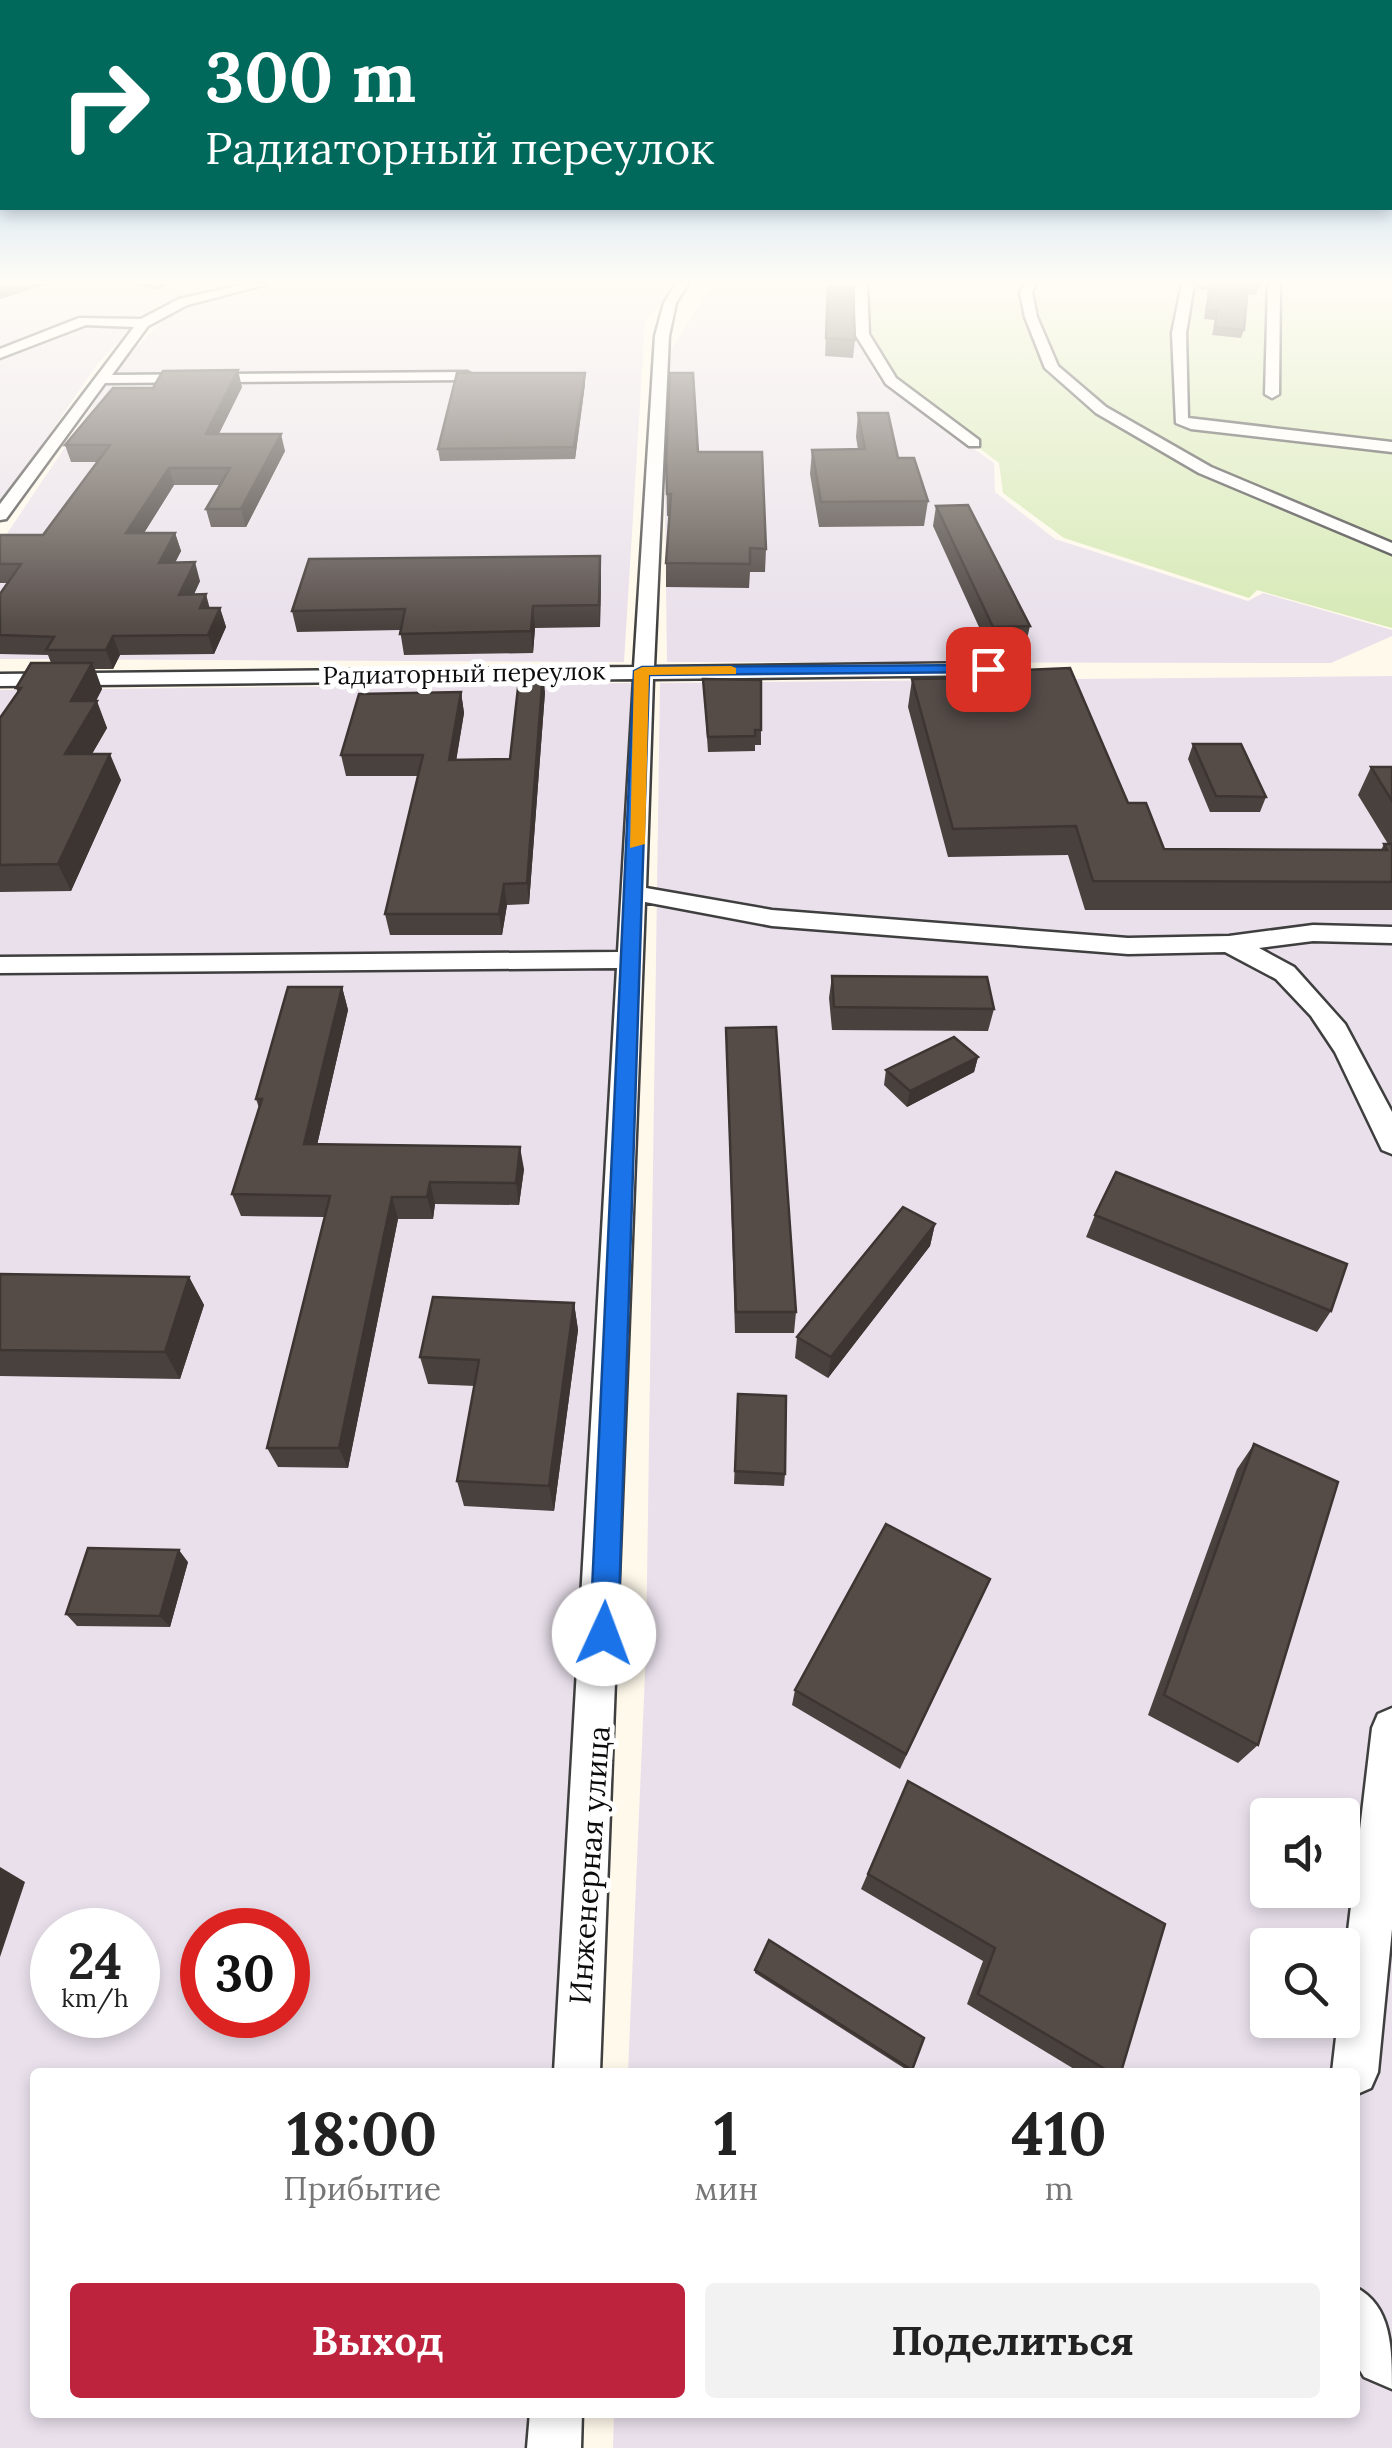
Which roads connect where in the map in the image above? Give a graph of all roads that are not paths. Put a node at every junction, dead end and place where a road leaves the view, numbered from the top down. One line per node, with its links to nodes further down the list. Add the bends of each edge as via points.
1 (85, 398): 8 (street)
2 (658, 398): 11 (street, Инженерная улица)
3 (914, 398): 6 (street)
4 (1087, 398): 9 (street, via 1205,470)
5 (1180, 398): 7 (street, via 1181,420 1190,425)
6 (974, 442)
7 (1392, 447)
8 (0, 515)
9 (1392, 549)
10 (988, 669): 11 (street, Радиаторный переулок)
11 (642, 671): 12 (street, Радиаторный переулок); 13 (street, Инженерная улица)
12 (0, 680)
13 (635, 893): 15 (street, via 772,918 1128,946); 16 (street, Инженерная улица)
14 (1392, 935): 15 (street, via 1313,934)
15 (1230, 944): 18 (street, via 1284,972 1317,1007 1349,1048)
16 (633, 960): 17 (street); 20 (street, Инженерная улица)
17 (0, 966)
18 (1392, 1143)
19 (1392, 1728): 21 (street)
20 (578, 2068)
21 (1354, 2068)
22 (1360, 2321): 23 (street, via 1382,2359)
23 (1392, 2363)
24 (556, 2418): 25 (street)
25 (554, 2448)

